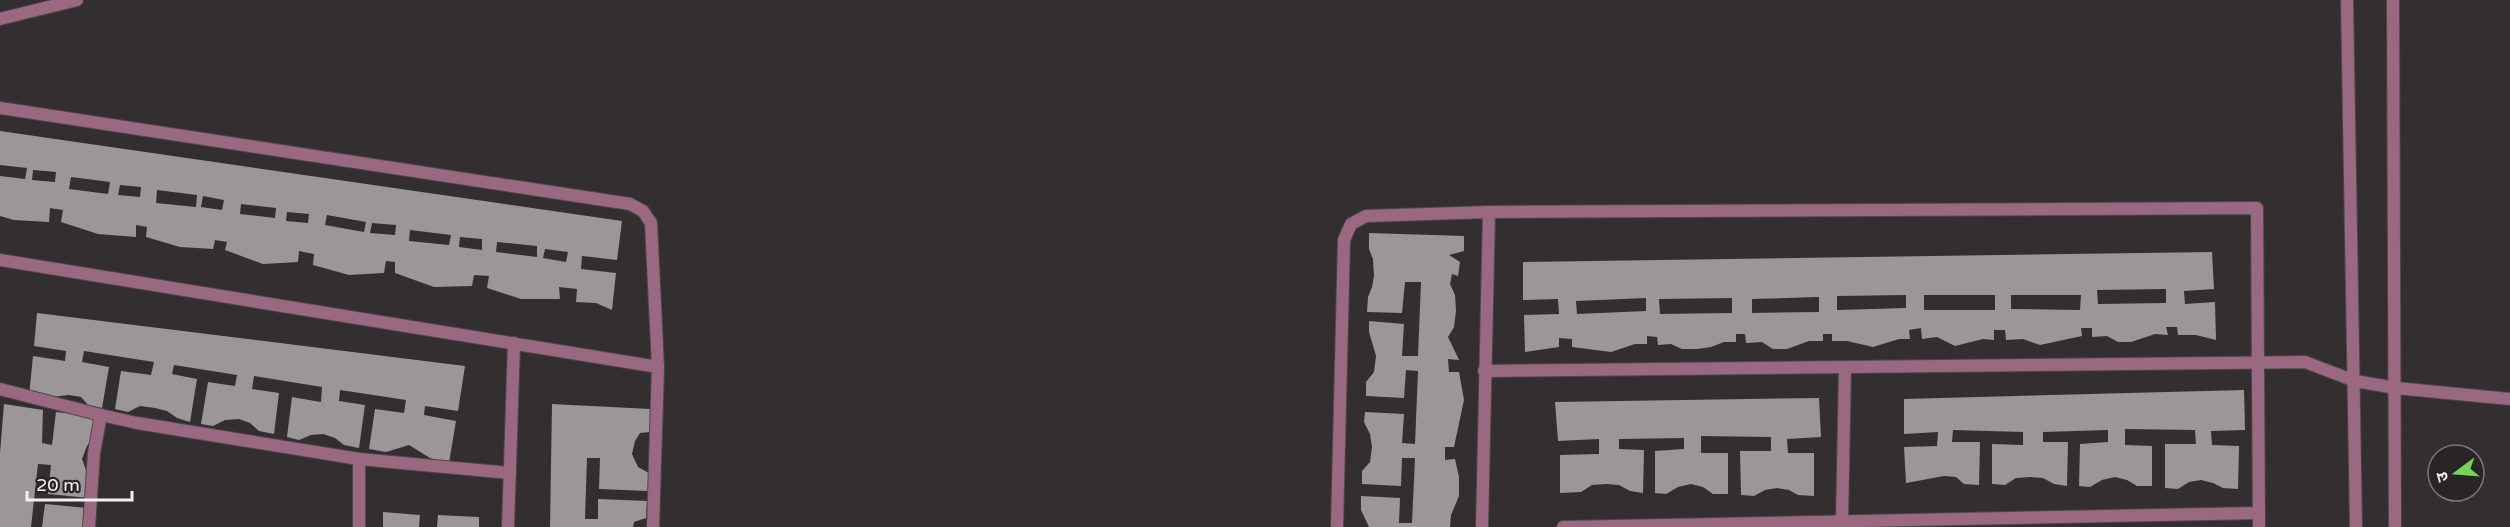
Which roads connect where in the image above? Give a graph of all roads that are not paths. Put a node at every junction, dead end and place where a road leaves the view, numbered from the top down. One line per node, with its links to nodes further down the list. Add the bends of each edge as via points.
1 (77, 0): 4 (street)
2 (2347, 0): 13 (street)
3 (2393, 0): 14 (street)
4 (0, 19)
5 (0, 108): 10 (street, via 630,204 643,211 651,223)
6 (1489, 212): 9 (street, via 2257,208); 12 (street); 27 (street, via 1366,216 1351,224 1344,240)
7 (0, 260): 8 (street)
8 (514, 344): 10 (street); 19 (street)
9 (2257, 363): 11 (street); 13 (street, via 2305,362); 20 (street)
10 (658, 367): 26 (street)
11 (1845, 367): 12 (street); 21 (street)
12 (1484, 371): 28 (street)
13 (2355, 381): 14 (street); 31 (street)
14 (2396, 388): 16 (street); 32 (street)
15 (0, 389): 17 (street)
16 (2510, 399)
17 (101, 415): 18 (street); 23 (street)
18 (359, 459): 19 (street); 24 (street)
19 (510, 473): 25 (street)
20 (2259, 513): 22 (street); 30 (street)
21 (1842, 521): 22 (street); 29 (street)
22 (1876, 524)
23 (89, 527)
24 (359, 527)
25 (508, 527)
26 (653, 527)
27 (1337, 527)
28 (1482, 527)
29 (1563, 527)
30 (2259, 527)
31 (2356, 527)
32 (2395, 527)

